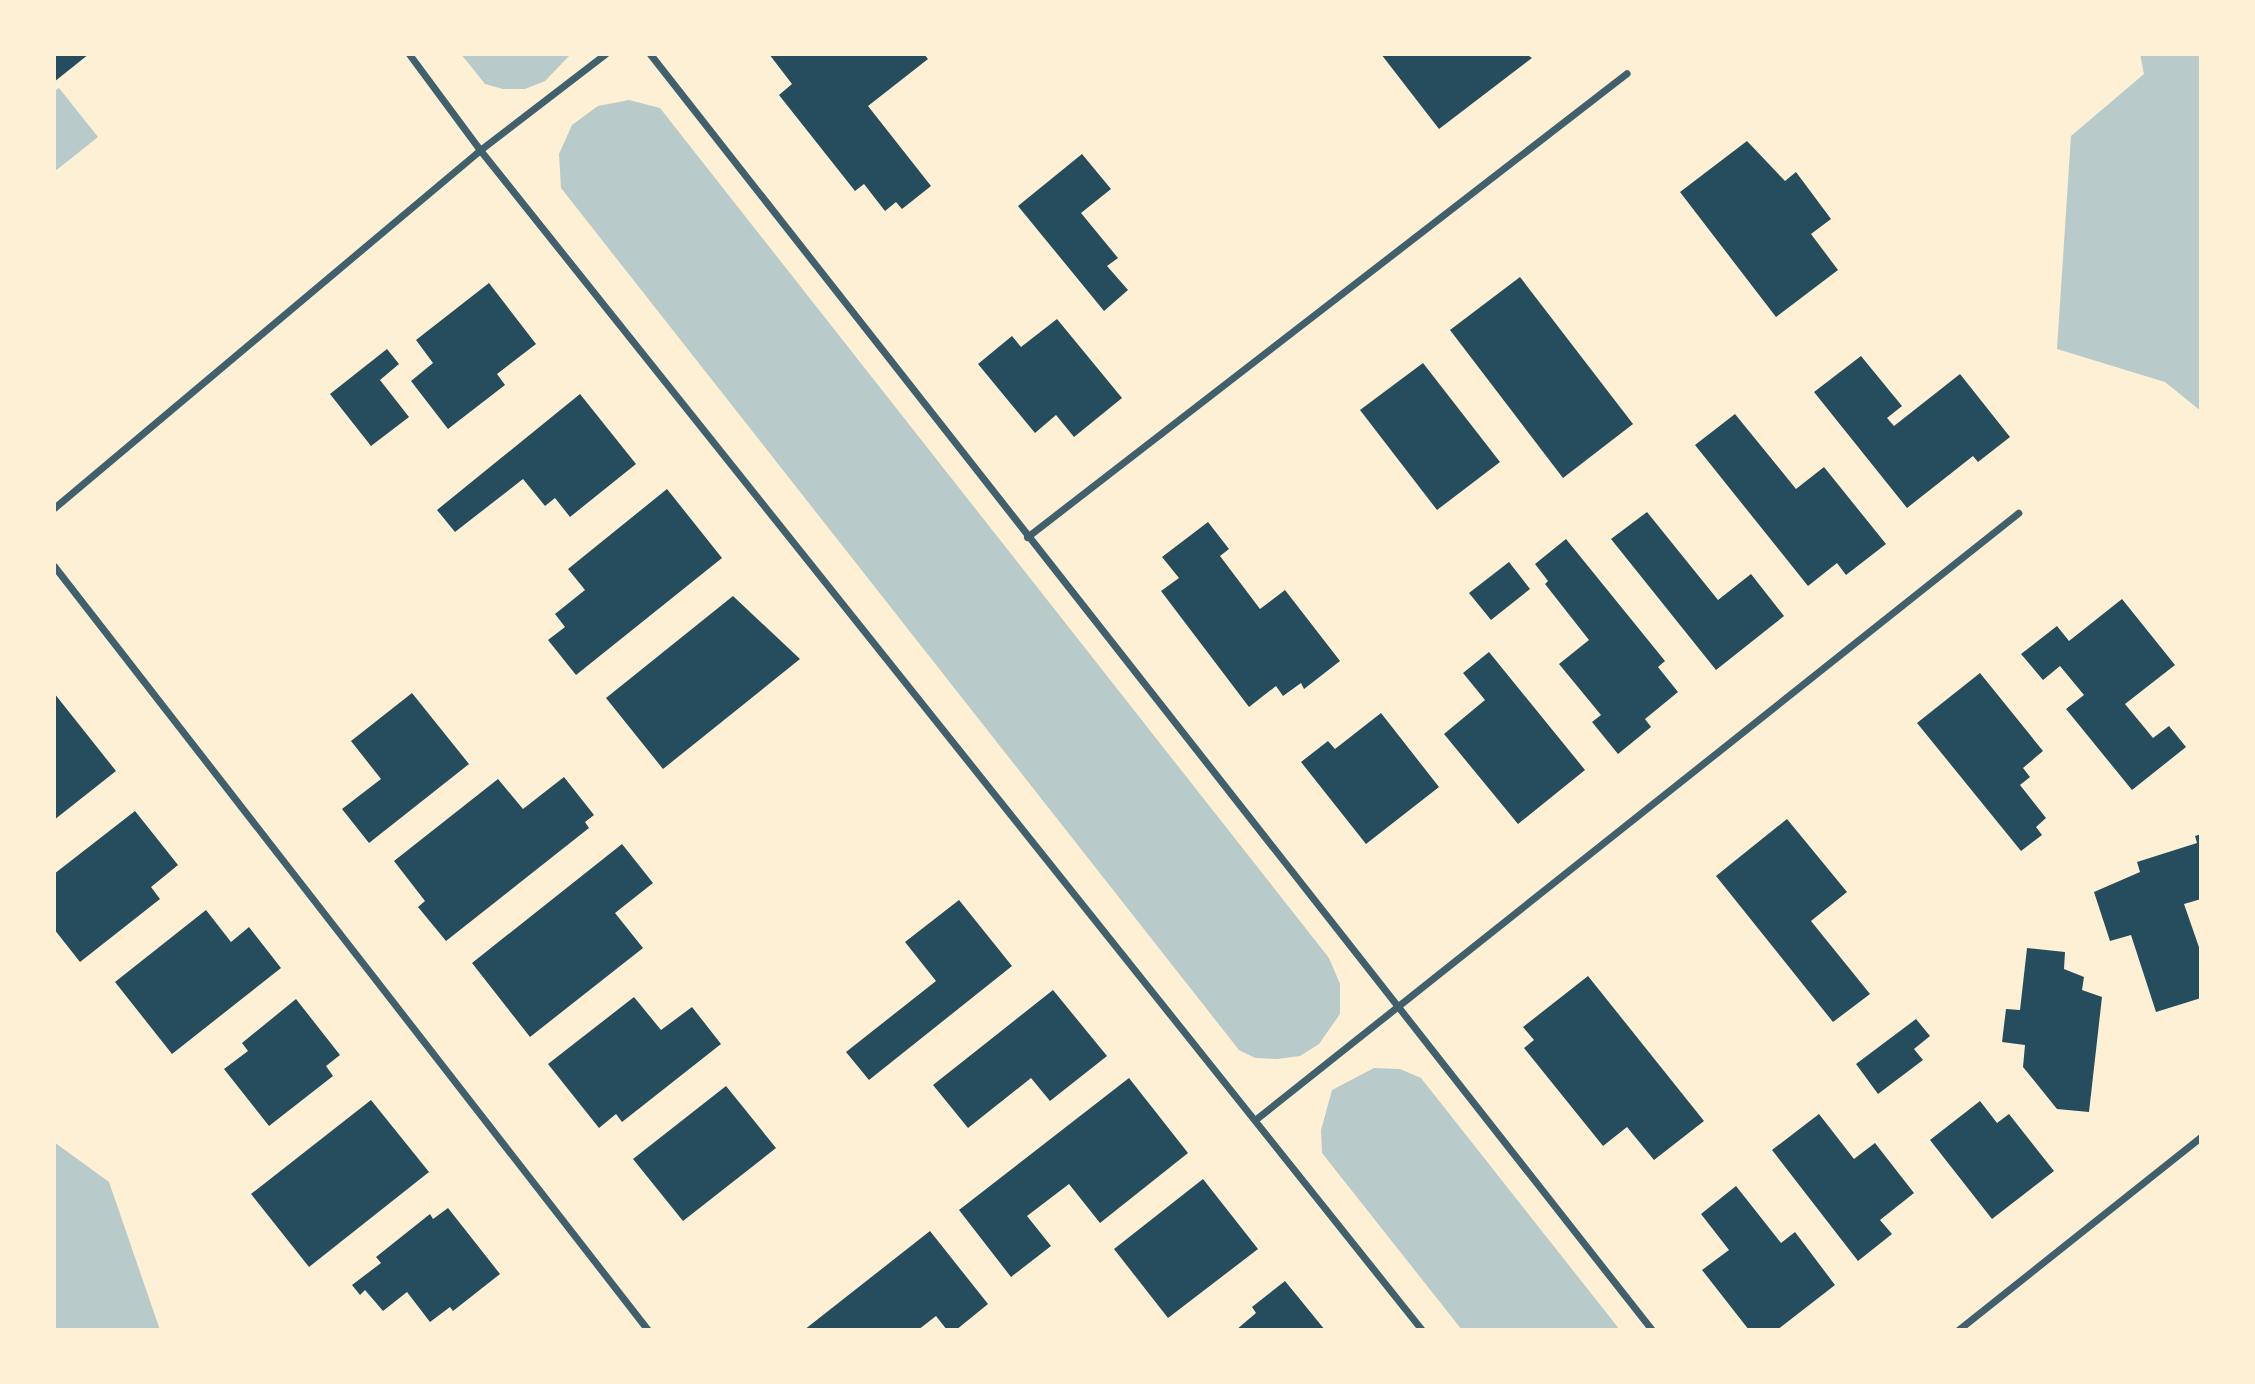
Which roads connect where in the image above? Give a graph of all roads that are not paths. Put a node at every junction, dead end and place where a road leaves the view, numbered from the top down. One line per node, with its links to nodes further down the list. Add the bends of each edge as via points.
1 (409, 54): 5 (street)
2 (605, 54): 5 (street)
3 (650, 54): 8 (street)
4 (1627, 73): 8 (street)
5 (480, 150): 6 (street); 11 (street)
6 (54, 508)
7 (2018, 513): 10 (street)
8 (1027, 537): 10 (street)
9 (54, 566): 13 (street)
10 (1396, 1007): 11 (street); 15 (street)
11 (1256, 1119): 14 (street)
12 (2201, 1137): 16 (street)
13 (648, 1330)
14 (1422, 1330)
15 (1652, 1330)
16 (1958, 1330)

